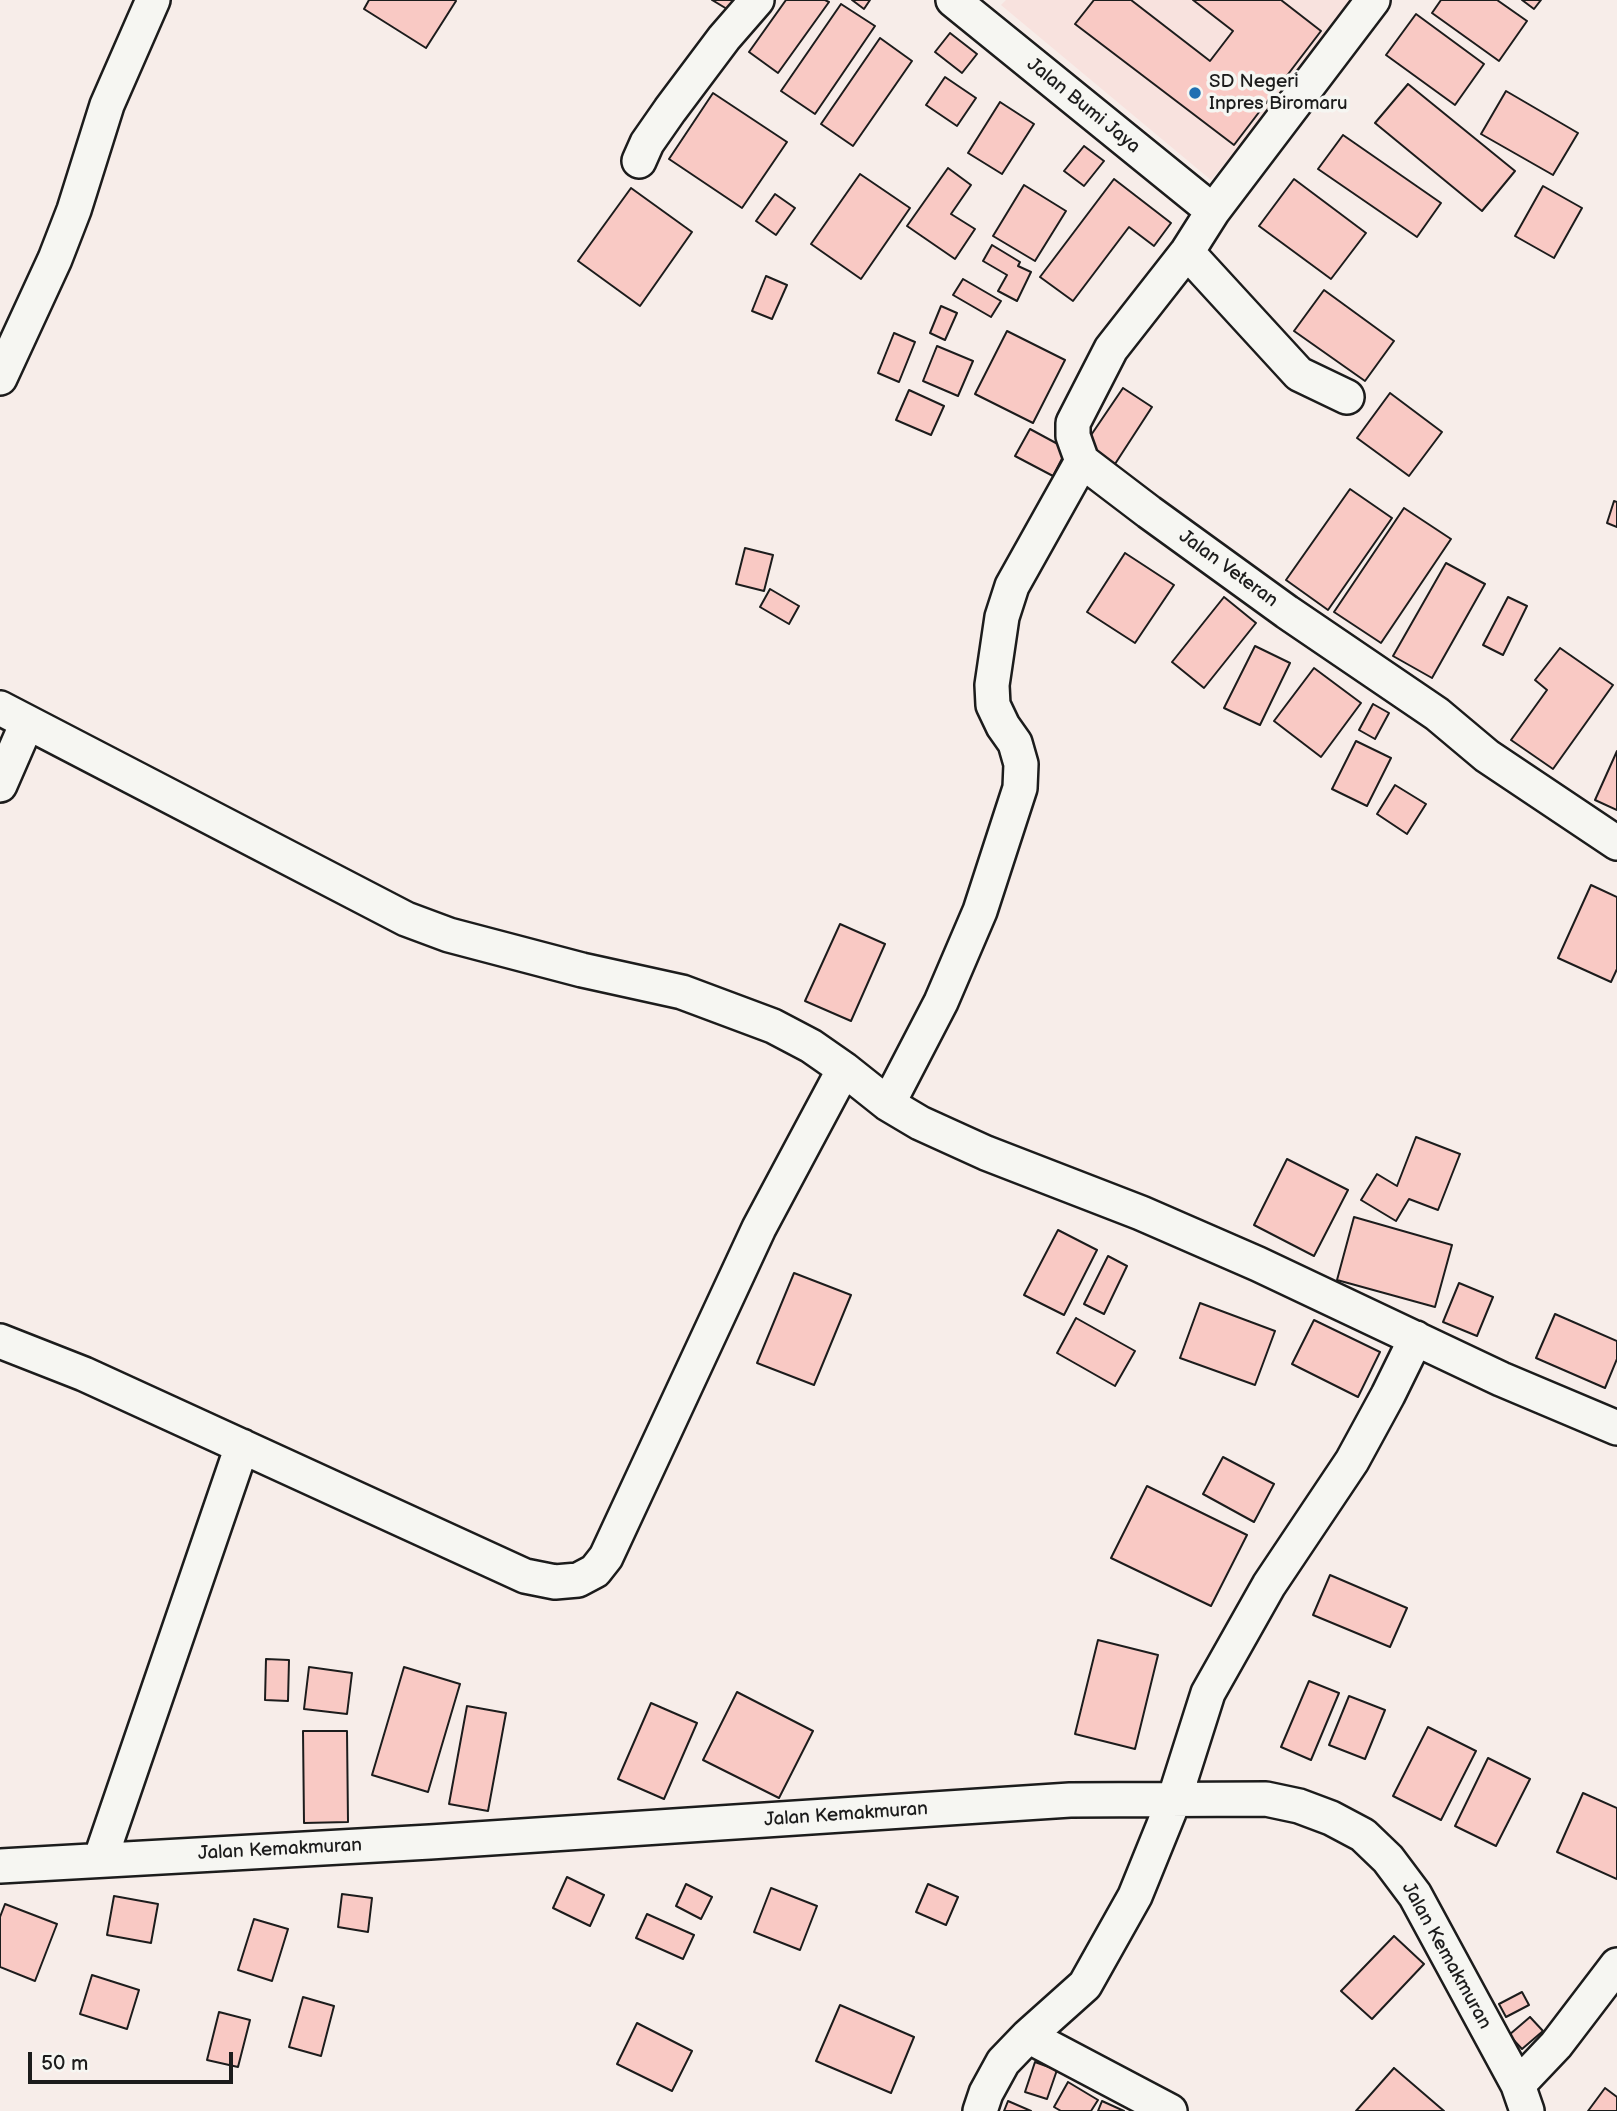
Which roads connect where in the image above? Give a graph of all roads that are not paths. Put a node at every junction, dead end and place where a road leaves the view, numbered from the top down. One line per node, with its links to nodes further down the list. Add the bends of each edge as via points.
1 (153, 0): 8 (street, via 107,106 55,259)
2 (757, 0): 5 (street, via 670,110)
3 (953, 0): 6 (street, Jalan Bumi Jaya)
4 (1373, 0): 6 (street)
5 (639, 161)
6 (1213, 211): 7 (street)
7 (1187, 252): 9 (street, via 1299,374); 10 (street, via 1111,349 1083,401 1073,423)
8 (0, 378)
9 (1347, 397)
10 (1082, 461): 13 (street, Jalan Veteran, via 1287,612 1437,714 1487,756); 15 (street, via 1012,586 1002,617 992,695 1021,764 1017,797 980,911 941,1002)
11 (13, 715): 12 (street); 14 (street, via 406,919 449,935 644,982 725,1007 773,1026)
12 (0, 785)
13 (1617, 843)
14 (844, 1069): 15 (street); 19 (street, via 759,1228 619,1531 595,1572 578,1580 555,1582 525,1576)
15 (888, 1104): 16 (street, via 919,1124 1141,1213)
16 (1416, 1338): 18 (street, via 1501,1379); 20 (street, via 1352,1461 1269,1585 1208,1693)
17 (0, 1341): 19 (street)
18 (1614, 1418)
19 (242, 1446): 21 (street)
20 (1174, 1800): 21 (street, Jalan Kemakmuran, via 1070,1800); 24 (street, via 1135,1896 1085,1985); 25 (street, Jalan Kemakmuran, via 1266,1799 1299,1806 1363,1835 1415,1895)
21 (100, 1860): 22 (street, Jalan Kemakmuran)
22 (0, 1866)
23 (1617, 1965): 25 (street)
24 (1028, 2036): 26 (street, via 1003,2062); 27 (street)
25 (1522, 2098)
26 (980, 2111)
27 (1170, 2111)

